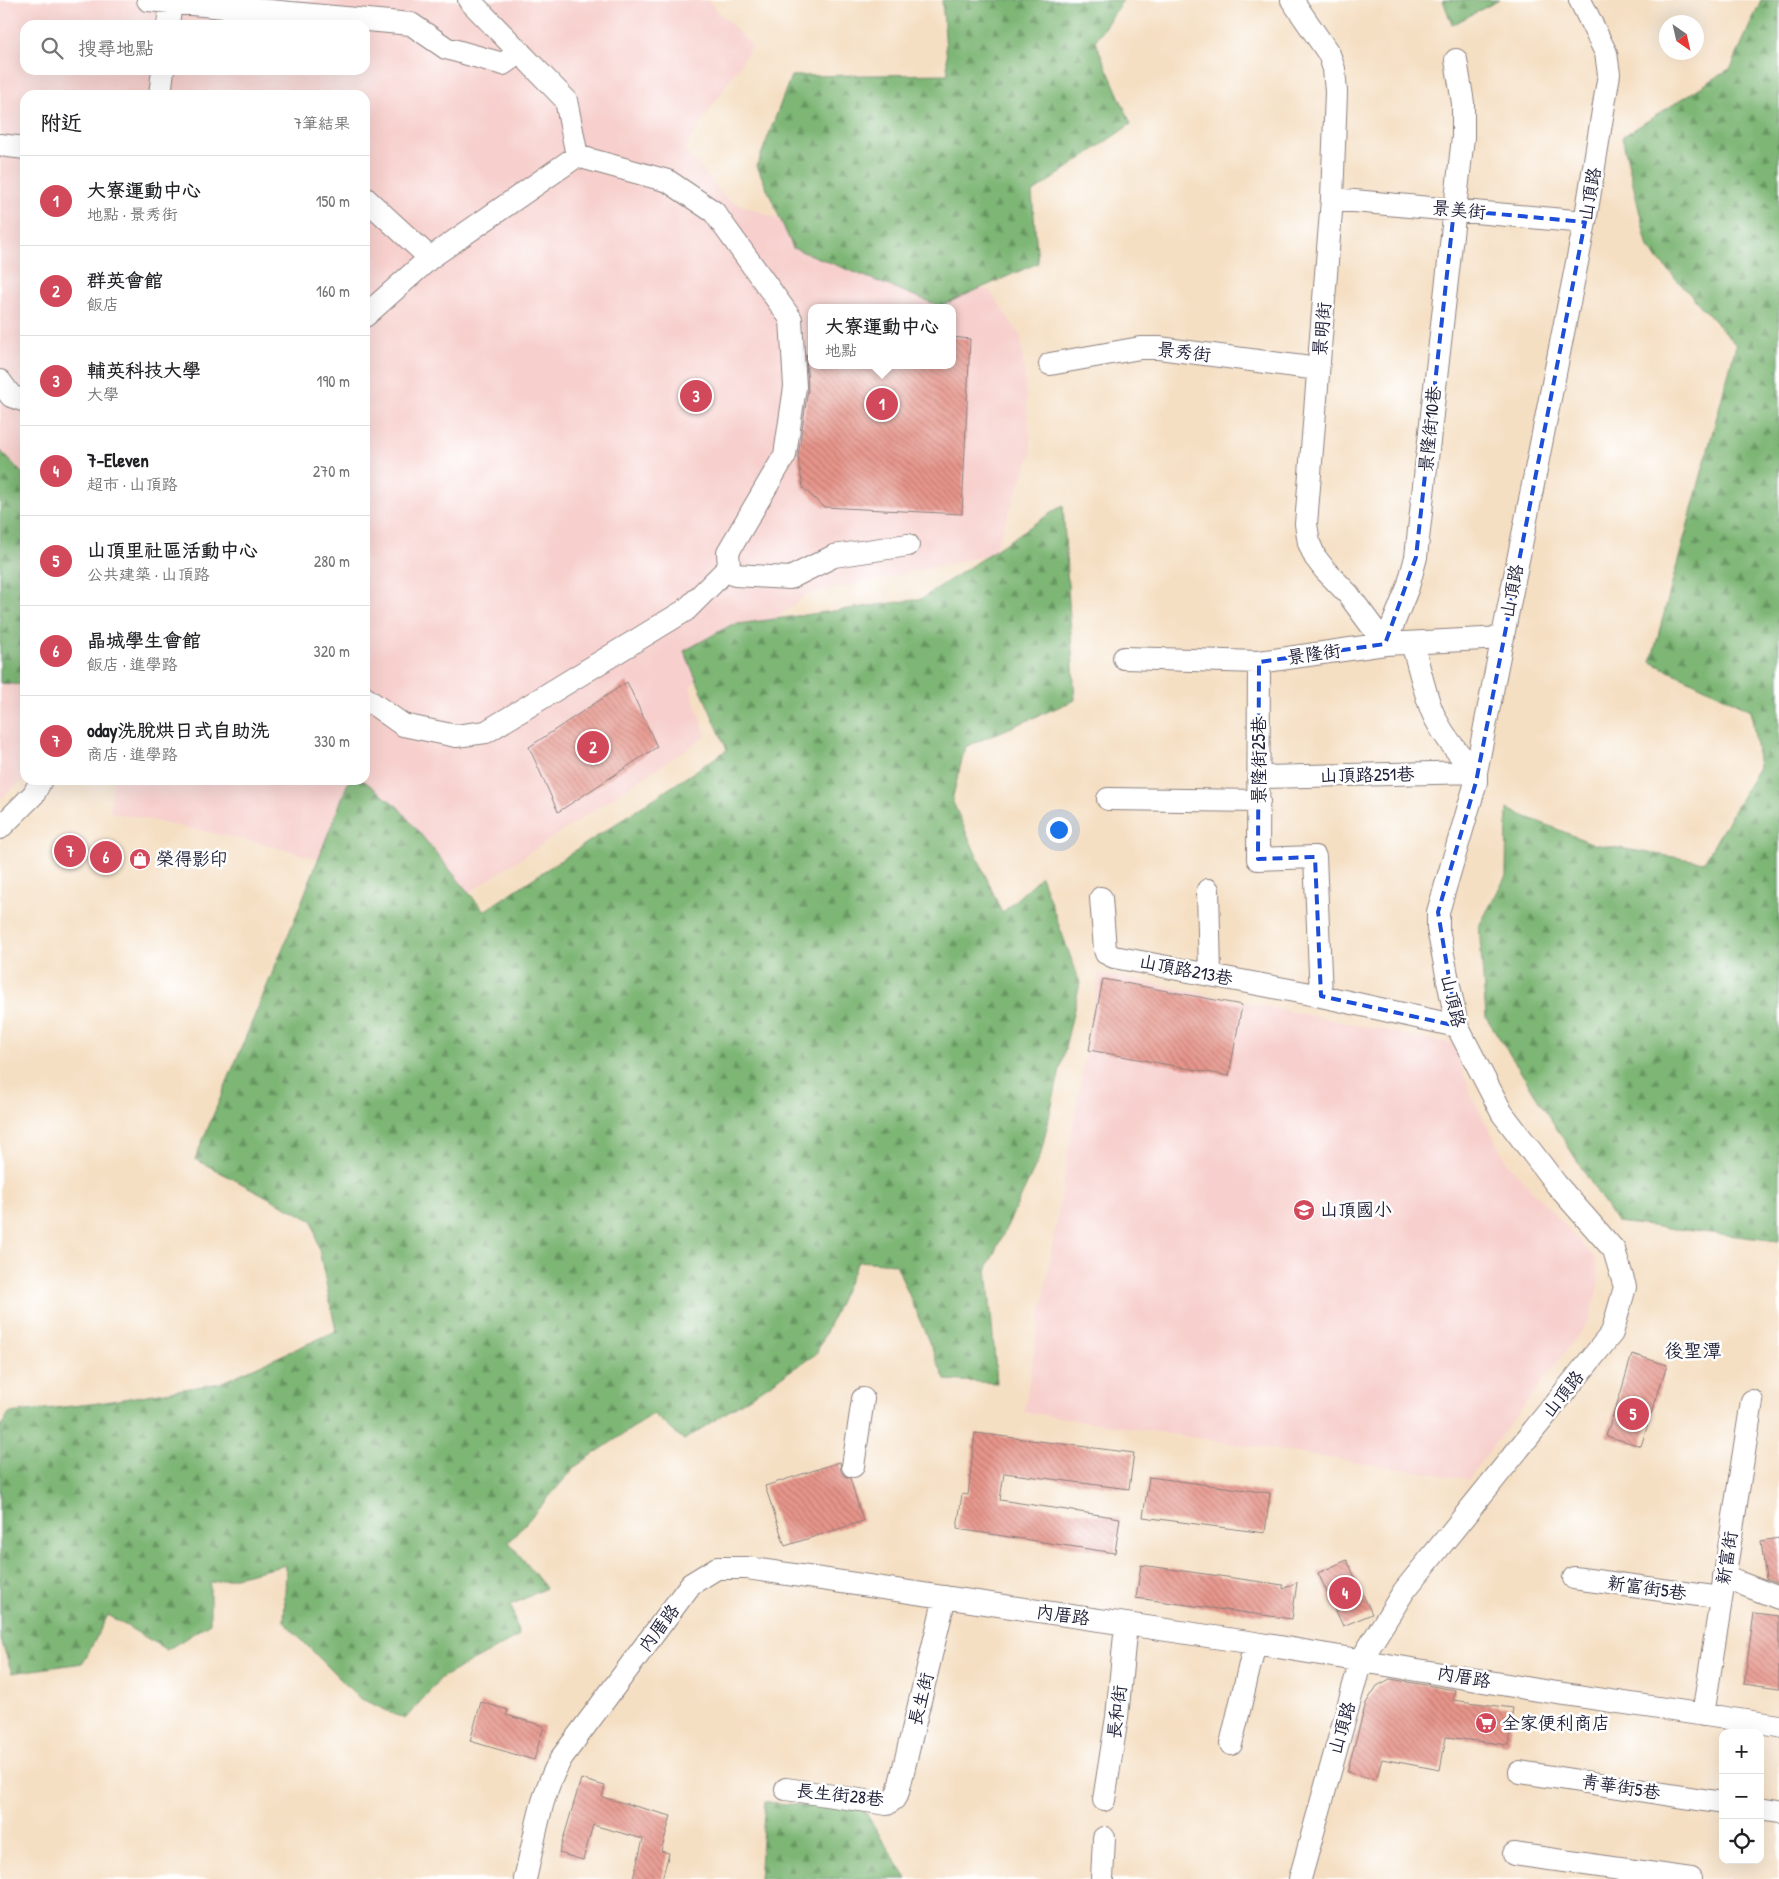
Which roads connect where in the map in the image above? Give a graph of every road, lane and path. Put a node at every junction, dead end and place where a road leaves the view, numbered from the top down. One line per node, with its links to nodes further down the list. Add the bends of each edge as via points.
1 (148, 0): 5 (street)
2 (469, 0): 9 (street)
3 (1292, 0): 16 (street, 景明街, via 1329,54 1334,69)
4 (1580, 0): 19 (street, 山頂路, via 1606,54 1609,74)
5 (171, 2): 6 (street); 7 (street)
6 (169, 20)
7 (367, 20)
8 (370, 20): 9 (street, via 411,24 446,48 503,64)
9 (520, 52): 15 (street, via 566,100)
10 (1456, 60): 18 (street, 景隆街10巷, via 1463,103 1463,137)
11 (162, 75): 12 (street)
12 (161, 90)
13 (0, 146): 14 (street)
14 (20, 148)
15 (577, 156): 20 (street); 27 (street, via 668,181 714,212 791,319 795,387 785,455 728,552)
16 (1332, 199): 18 (street, 景美街); 23 (street, 景明街)
17 (370, 203): 20 (street)
18 (1454, 210): 19 (street, 景美街); 30 (street, 景隆街10巷, via 1416,558)
19 (1585, 222): 28 (street, 山頂路)
20 (430, 258): 21 (street)
21 (370, 312)
22 (1050, 364): 23 (street, 景秀街, via 1140,348 1159,348)
23 (1318, 369): 30 (street, 景明街, via 1306,524 1309,543 1315,557 1348,594)
24 (0, 381): 25 (street, via 11,396)
25 (20, 399)
26 (908, 545): 27 (street, via 834,556 790,578 735,576)
27 (729, 567): 33 (street, via 686,610 486,732 456,736 403,725)
28 (1503, 638): 29 (street, 景隆街); 34 (street, 山頂路)
29 (1412, 642): 30 (street, 景隆街); 34 (street, via 1430,707 1460,756)
30 (1385, 644): 32 (street, 景隆街)
31 (1124, 658): 32 (street, 景隆街)
32 (1259, 662): 35 (street, 景隆街25巷)
33 (370, 702)
34 (1476, 772): 35 (street, 山頂路251巷); 44 (street, 山頂路, via 1476,782 1438,912 1438,929)
35 (1259, 777): 38 (street, 景隆街25巷)
36 (38, 785): 39 (street, via 34,794)
37 (1108, 799): 38 (street)
38 (1259, 801): 43 (street, 景隆街25巷, via 1258,859 1315,857)
39 (0, 828)
40 (1208, 890): 42 (street)
41 (1101, 898): 42 (street, 山頂路213巷, via 1106,953)
42 (1210, 974): 43 (street, 山頂路213巷)
43 (1321, 996): 44 (street, 山頂路213巷)
44 (1457, 1026): 54 (street, 山頂路, via 1502,1113 1556,1184 1614,1250 1625,1287 1612,1332 1404,1591)
45 (863, 1399): 47 (street)
46 (1752, 1401): 49 (street, 新富街)
47 (853, 1466)
48 (1574, 1578): 49 (street, 新富街5巷)
49 (1723, 1587): 51 (street, 新富街5巷); 55 (street, 新富街)
50 (945, 1598): 52 (street, 內厝路); 60 (street, 長生街); 67 (street, 內厝路, via 747,1568 717,1568 691,1584 552,1773)
51 (1779, 1598)
52 (1126, 1624): 53 (street, 內厝路); 61 (street, 長和街, via 1117,1717)
53 (1255, 1643): 54 (street, 內厝路); 57 (street)
54 (1361, 1660): 55 (street, 內厝路); 69 (street, 山頂路)
55 (1703, 1715): 56 (street, 內厝路)
56 (1779, 1726)
57 (1231, 1744)
58 (1520, 1772): 62 (street, 青華街5巷)
59 (786, 1789): 60 (street, 長生街28巷, via 888,1804)
60 (894, 1799)
61 (1104, 1800)
62 (1719, 1802)
63 (1764, 1809): 64 (street)
64 (1779, 1811)
65 (1104, 1838): 68 (street)
66 (1514, 1854): 70 (street)
67 (525, 1879)
68 (1102, 1879)
69 (1300, 1879)
70 (1691, 1879)

